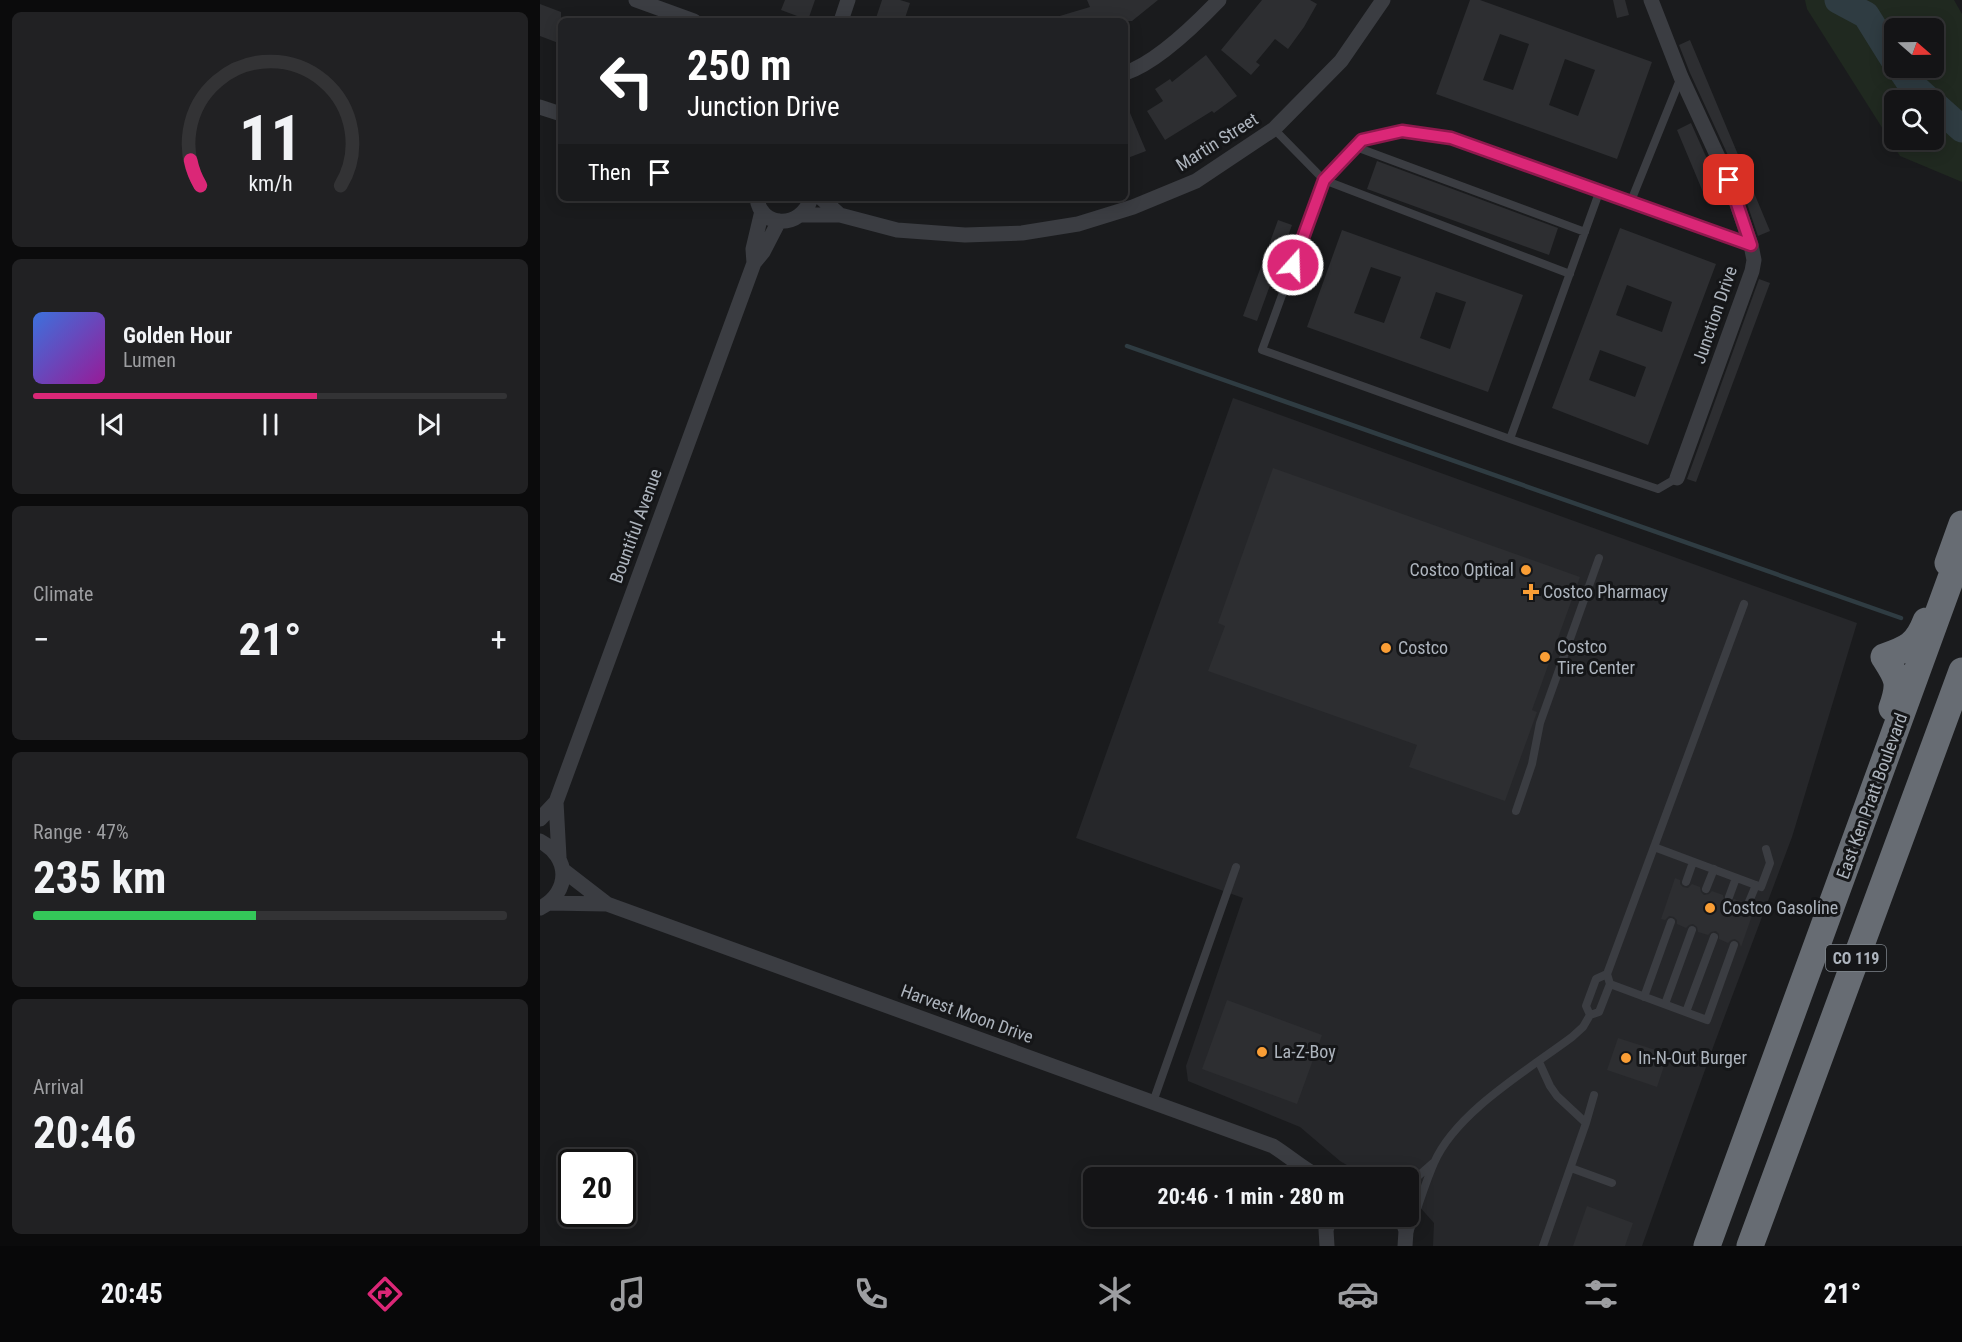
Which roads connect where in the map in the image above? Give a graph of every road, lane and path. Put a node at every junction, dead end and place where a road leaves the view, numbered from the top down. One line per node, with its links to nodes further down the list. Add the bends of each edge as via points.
1 (636, 0): 6 (street)
2 (848, 0): 7 (street)
3 (1219, 0): 8 (street, via 1196,24 1139,69)
4 (1383, 0): 12 (street, Martin Street, via 1341,61)
5 (1651, 0): 9 (street, Junction Drive)
6 (685, 18)
7 (842, 18)
8 (1128, 72)
9 (1681, 76): 18 (lane); 24 (street, Junction Drive, via 1729,180)
10 (540, 107): 11 (street)
11 (558, 113)
12 (1274, 129): 14 (lane); 21 (street, Martin Street, via 1196,181 1078,224 1022,233 965,235 897,230)
13 (1356, 147): 14 (lane); 15 (lane, via 1362,140 1402,131 1451,138); 23 (lane)
14 (1324, 180): 26 (lane); 27 (lane, via 1262,350)
15 (1600, 190): 18 (lane); 23 (lane)
16 (810, 201): 20 (street)
17 (824, 201): 21 (street, Martin Street)
18 (1631, 201): 24 (lane)
19 (757, 203): 22 (street, via 768,217); 25 (street)
20 (802, 215): 21 (street, Martin Street); 22 (street, Martin Street)
21 (840, 215)
22 (779, 221): 25 (street)
23 (1585, 232): 26 (lane)
24 (1751, 245): 28 (street, Junction Drive, via 1752,271)
25 (754, 263): 35 (street, Bountiful Avenue)
26 (1570, 274): 27 (lane)
27 (1510, 439): 28 (lane, via 1658,489)
28 (1677, 478)
29 (1962, 524): 34 (highway, via 1922,632 1908,648 1884,657 1896,675 1899,690 1874,758)
30 (1962, 548): 34 (highway, East Ken Pratt Boulevard / CO 119)
31 (1599, 558): 36 (lane, via 1540,723 1532,764)
32 (1744, 604): 39 (lane)
33 (1962, 671): 78 (highway, CO 119)
34 (1877, 780): 77 (highway, East Ken Pratt Boulevard / CO 119)
35 (556, 801): 37 (street); 42 (street)
36 (1516, 811)
37 (540, 819)
38 (540, 841): 42 (street, via 552,848)
39 (1654, 847): 41 (lane); 57 (lane)
40 (1766, 849): 47 (lane, via 1770,863)
41 (1693, 862): 44 (lane); 46 (lane)
42 (561, 864): 50 (street); 52 (street, via 562,882)
43 (1236, 867): 65 (lane)
44 (1714, 869): 45 (lane); 48 (lane)
45 (1736, 878): 47 (lane); 49 (lane)
46 (1686, 882)
47 (1758, 886): 51 (lane)
48 (1706, 889)
49 (1729, 897)
50 (608, 904): 52 (street); 65 (street, Harvest Moon Drive)
51 (1748, 904)
52 (545, 906)
53 (1671, 922): 59 (lane)
54 (1692, 930): 60 (lane)
55 (1714, 937): 61 (lane)
56 (1734, 945): 61 (lane, via 1707,1020)
57 (1607, 974): 58 (lane); 62 (lane, via 1596,980 1586,1006)
58 (1610, 984): 59 (lane); 62 (lane, via 1599,1012)
59 (1644, 996): 60 (lane)
60 (1665, 1004): 61 (lane)
61 (1686, 1012)
62 (1590, 1015): 63 (lane, via 1583,1027)
63 (1539, 1062): 66 (lane, via 1557,1096); 67 (lane, via 1469,1115)
64 (1594, 1095): 66 (lane)
65 (1153, 1102): 68 (street, Harvest Moon Drive, via 1273,1146)
66 (1586, 1123): 69 (lane)
67 (1434, 1162): 70 (lane); 74 (lane)
68 (1304, 1167)
69 (1571, 1168): 71 (lane); 76 (lane)
70 (1419, 1175)
71 (1612, 1182)
72 (1327, 1227): 75 (street)
73 (1405, 1227): 74 (street)
74 (1406, 1244)
75 (1327, 1246)
76 (1543, 1246)
77 (1707, 1246)
78 (1749, 1246)

